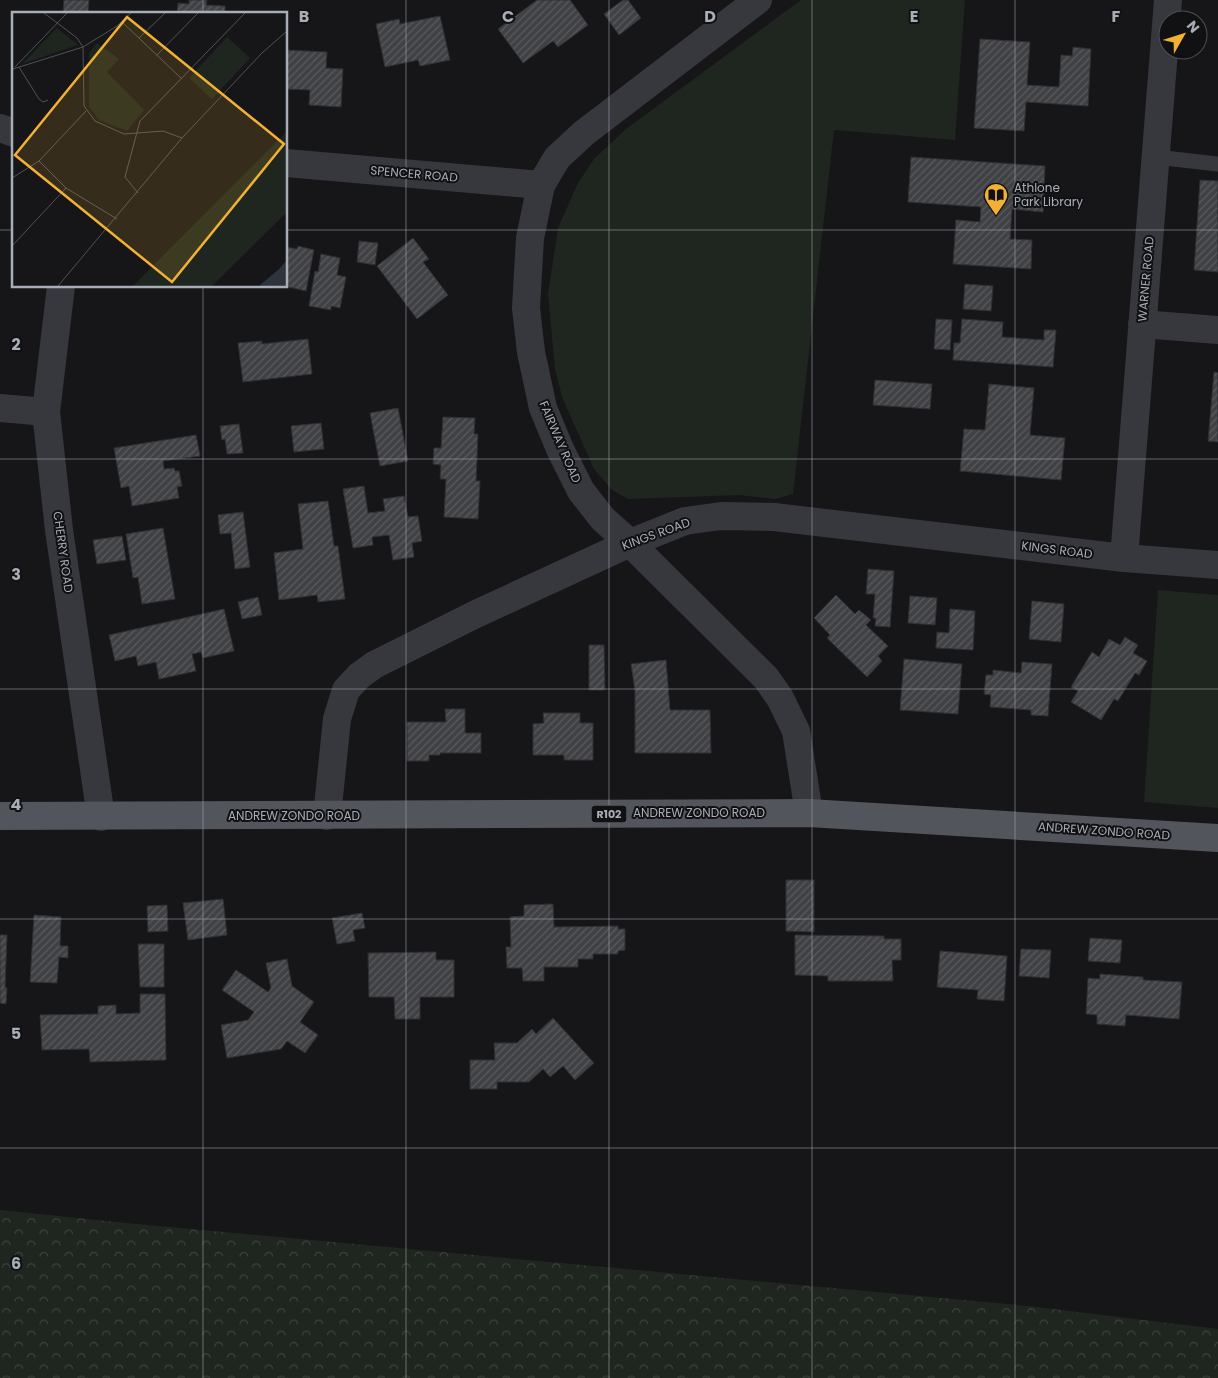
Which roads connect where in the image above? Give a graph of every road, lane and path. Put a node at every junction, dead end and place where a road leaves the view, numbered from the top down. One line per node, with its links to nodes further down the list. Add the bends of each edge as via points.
1 (758, 0): 8 (street, FAIRWAY ROAD, via 584,133 557,158)
2 (1168, 0): 5 (street, WARNER ROAD)
3 (0, 128): 4 (street)
4 (12, 132)
5 (1156, 157): 7 (lane); 10 (street, WARNER ROAD)
6 (288, 163): 8 (street, SPENCER ROAD)
7 (1218, 164)
8 (541, 185): 14 (street, FAIRWAY ROAD, via 530,238 526,308 543,408 581,491 603,519)
9 (62, 288): 13 (street, CHERRY ROAD)
10 (1142, 324): 11 (street); 15 (street, WARNER ROAD)
11 (1218, 330)
12 (0, 408): 13 (street)
13 (46, 412): 20 (street, CHERRY ROAD, via 59,530)
14 (630, 542): 15 (street, KINGS ROAD, via 685,521 721,516 774,517); 17 (street, FAIRWAY ROAD, via 766,678 780,698 796,731); 19 (street, KINGS ROAD, via 476,614 374,665 359,676 346,690 336,719)
15 (1124, 558): 16 (street, KINGS ROAD)
16 (1218, 565)
17 (809, 813): 19 (main road, ANDREW ZONDO ROAD / R102); 21 (main road, ANDREW ZONDO ROAD / R102)
18 (0, 816): 20 (main road, ANDREW ZONDO ROAD / R102)
19 (326, 816): 20 (main road, ANDREW ZONDO ROAD / R102)
20 (101, 817)
21 (1218, 838)

